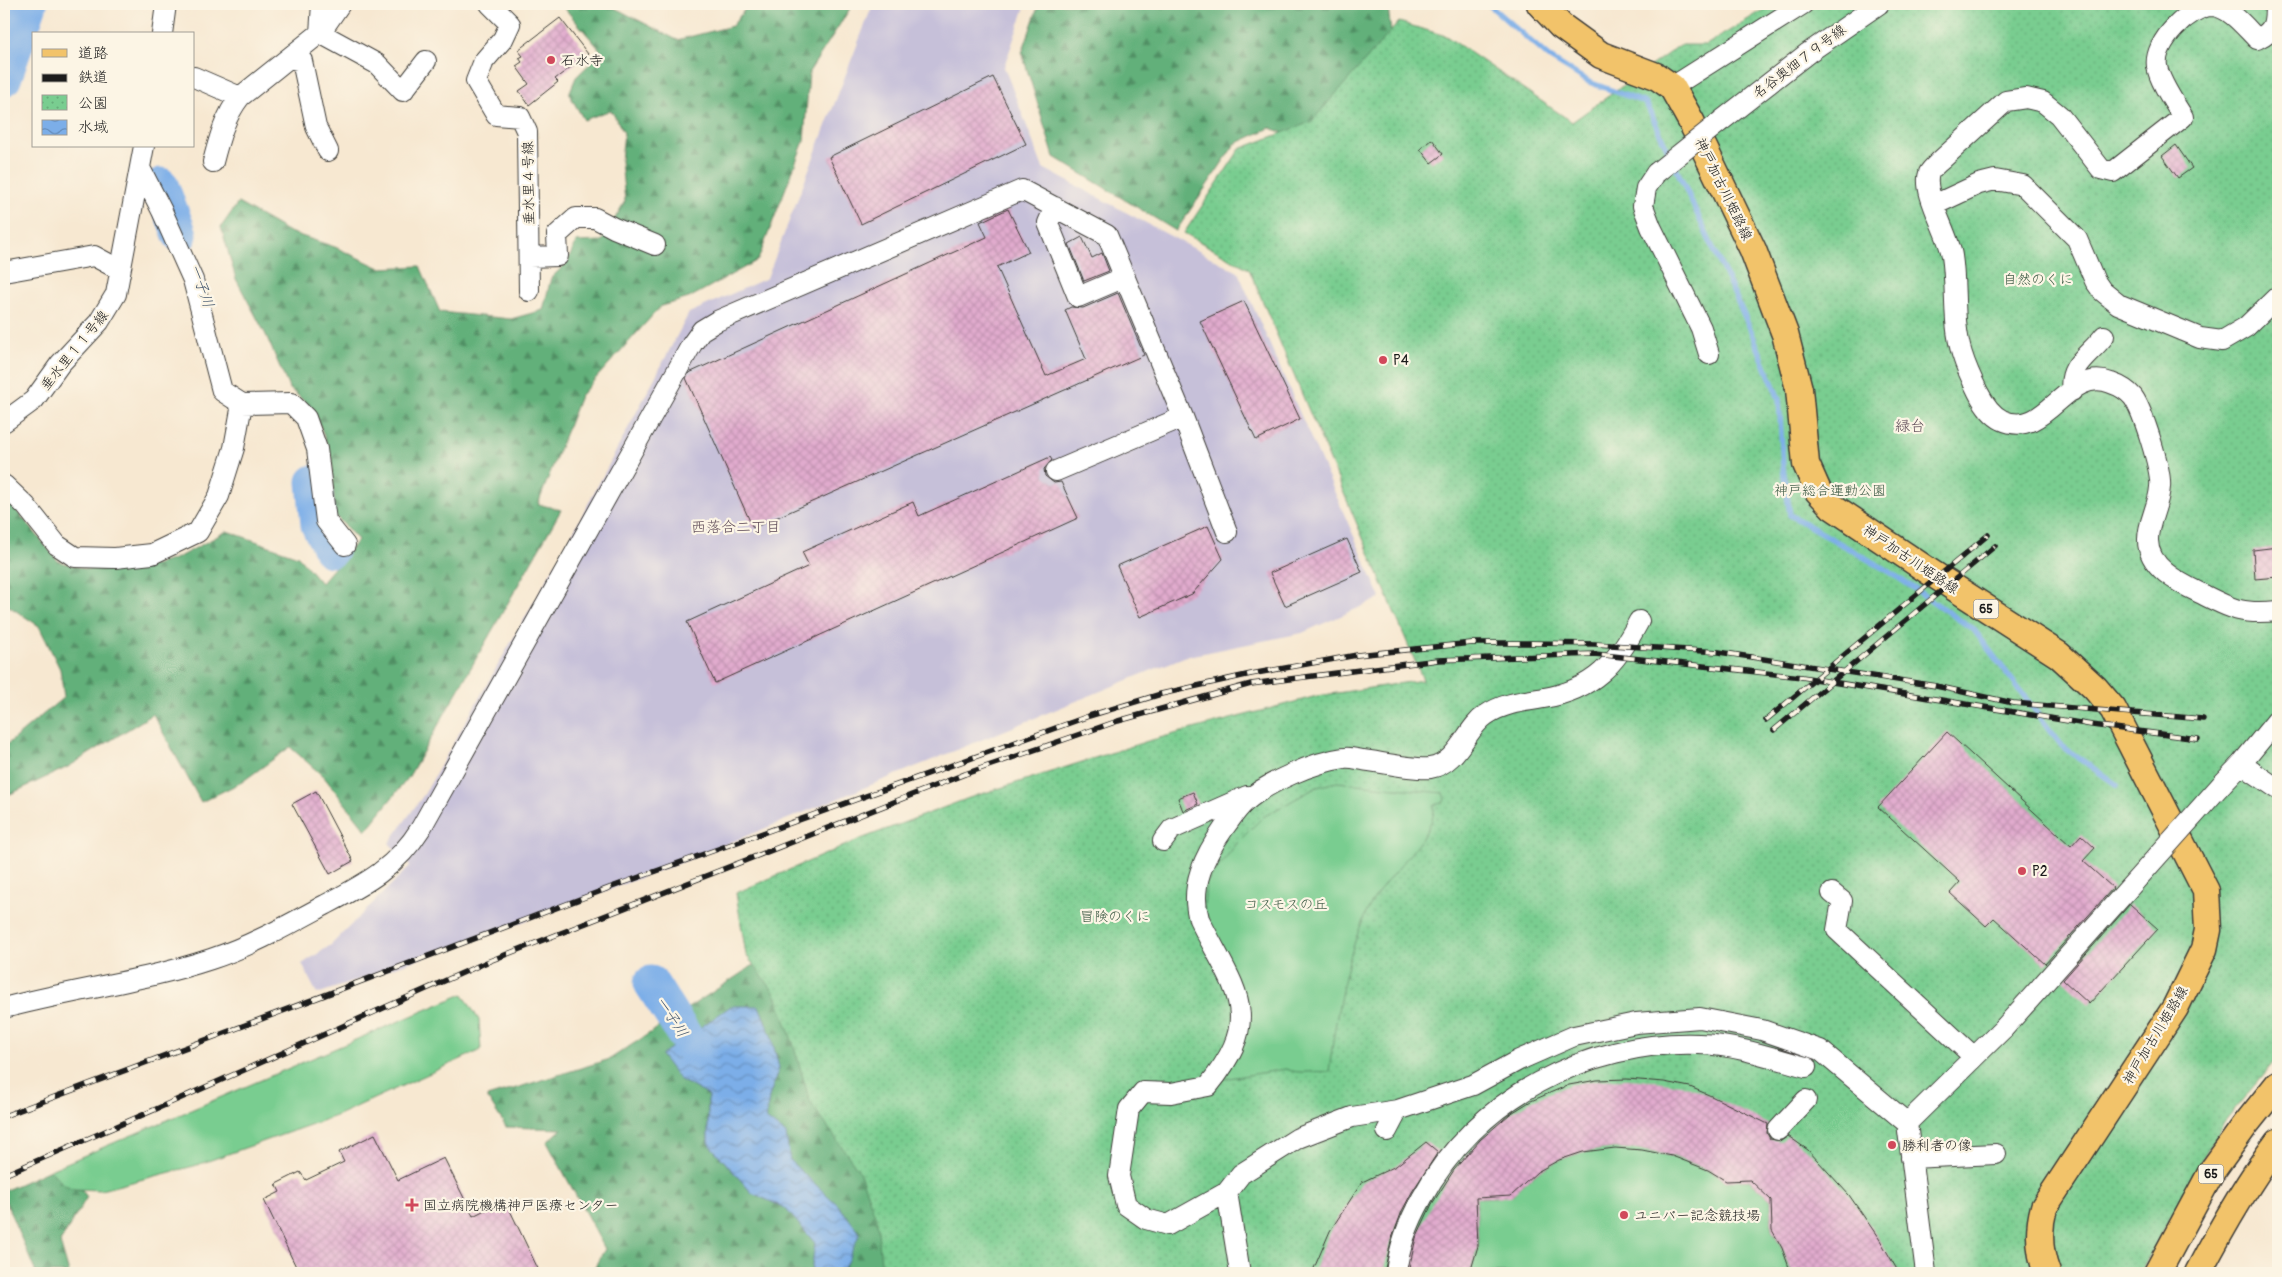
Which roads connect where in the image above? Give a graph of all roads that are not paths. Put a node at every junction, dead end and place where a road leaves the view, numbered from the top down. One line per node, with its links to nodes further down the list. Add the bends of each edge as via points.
1 (166, 4): 9 (street)
2 (322, 4): 10 (street)
3 (340, 4): 10 (street)
4 (490, 4): 24 (street, 垂水里４号線, via 510,24 503,39 484,61 476,81 496,114 520,117 527,132)
5 (1540, 4): 14 (main road, via 1561,26 1601,54 1656,76)
6 (1803, 4): 14 (street)
7 (1879, 4): 16 (street, 名谷奥畑７９号線, bridge, via 1808,53)
8 (2275, 4): 21 (street, via 2275,20 2268,34 2257,39 2228,12 2212,6 2194,10 2166,36 2158,51 2157,66 2183,117 2113,172 2101,169 2059,115 2044,102 2026,98 2006,101 1929,173 1928,187)
9 (162, 32)
10 (320, 33): 11 (street); 12 (street, via 377,64 403,90)
11 (289, 58): 15 (street); 18 (street, via 302,61 316,127)
12 (426, 61)
13 (195, 76): 15 (street)
14 (1672, 87): 16 (main road, 神戸加古川姫路線 / 65)
15 (240, 97): 19 (street, via 231,107)
16 (1699, 138): 31 (street, 名谷奥畑７９号線, bridge, via 1656,173 1646,188 1643,206 1701,328); 64 (main road, 神戸加古川姫路線 / 65, via 1753,250 1785,334 1799,389 1806,464 1818,491 1833,507 2059,655 2095,688 2112,709 2206,892 2208,930 2204,949 2175,1008 2044,1207 2041,1254)
17 (144, 148): 20 (street, 垂水里１１号線)
18 (328, 151)
19 (213, 162)
20 (140, 168): 25 (street, 垂水里１１号線); 33 (street, via 193,280 222,391)
21 (1934, 204): 29 (street, via 1994,180 2023,185 2077,239 2102,291 2118,304 2200,338 2222,341 2246,327); 32 (street, via 1952,255 1962,353 1984,404 2001,420 2017,425 2032,422)
22 (1056, 207): 27 (street, via 1108,235); 27 (street, via 1048,223 1078,297); 48 (street, via 1022,190 716,321 702,330 413,842 393,865 270,935 211,959)
23 (654, 245): 24 (street, via 595,218 576,218 558,235 558,256)
24 (529, 257): 28 (street, 垂水里４号線)
25 (120, 270): 26 (street, via 94,256); 35 (street, 垂水里１１号線, via 116,294 99,322 60,364 34,400)
26 (4, 272)
27 (1125, 277): 34 (street)
28 (529, 291)
29 (2278, 296)
30 (2104, 336): 32 (street, via 2074,368 2070,380)
31 (1709, 354)
32 (2072, 390): 40 (street, via 2093,379 2123,388 2133,398 2159,475 2160,487 2148,539 2152,557 2163,571 2236,611 2254,614)
33 (242, 404): 37 (street, via 234,448 219,496 198,532 152,554 115,558 75,557 57,545 26,506); 39 (street, via 290,404 306,418 317,449 326,521)
34 (1183, 417): 36 (street); 38 (street)
35 (4, 422)
36 (1056, 471)
37 (4, 485)
38 (1227, 532)
39 (345, 545)
40 (2278, 611)
41 (1639, 621): 45 (street, via 1610,666 1586,685 1556,696 1515,703 1486,715 1454,756 1431,768 1345,758 1278,780)
42 (2278, 719): 43 (street)
43 (2241, 764): 44 (street); 49 (street, bridge, via 2004,1028)
44 (2278, 789)
45 (1258, 792): 46 (street, via 1187,822 1172,830); 60 (street, via 1244,802 1207,852 1196,884 1196,908 1200,919 1234,985 1241,1011 1240,1035 1224,1066 1208,1086 1171,1093 1142,1092 1129,1109 1119,1176 1126,1205 1146,1219 1168,1225)
46 (1163, 841)
47 (1832, 893): 49 (street, via 1842,901 1837,930)
48 (4, 1008)
49 (1974, 1057): 54 (street)
50 (1806, 1068): 62 (street, via 1740,1049 1678,1044 1619,1050 1553,1075 1492,1113 1464,1138 1443,1164 1408,1225)
51 (2278, 1084): 65 (main road, 65, via 2212,1171)
52 (1806, 1100): 55 (street)
53 (1398, 1110): 54 (street, via 1473,1085 1574,1036 1636,1023 1700,1018 1762,1030 1820,1050); 56 (street); 60 (street, via 1352,1117 1298,1138 1241,1174)
54 (1907, 1123): 59 (street)
55 (1778, 1130)
56 (1387, 1131)
57 (2278, 1142): 66 (main road, via 2226,1220)
58 (1996, 1154): 59 (street)
59 (1911, 1158): 63 (street)
60 (1227, 1192): 61 (street)
61 (1240, 1273)
62 (1396, 1273)
63 (1926, 1273)
64 (2047, 1273)
65 (2157, 1273)
66 (2198, 1273)

